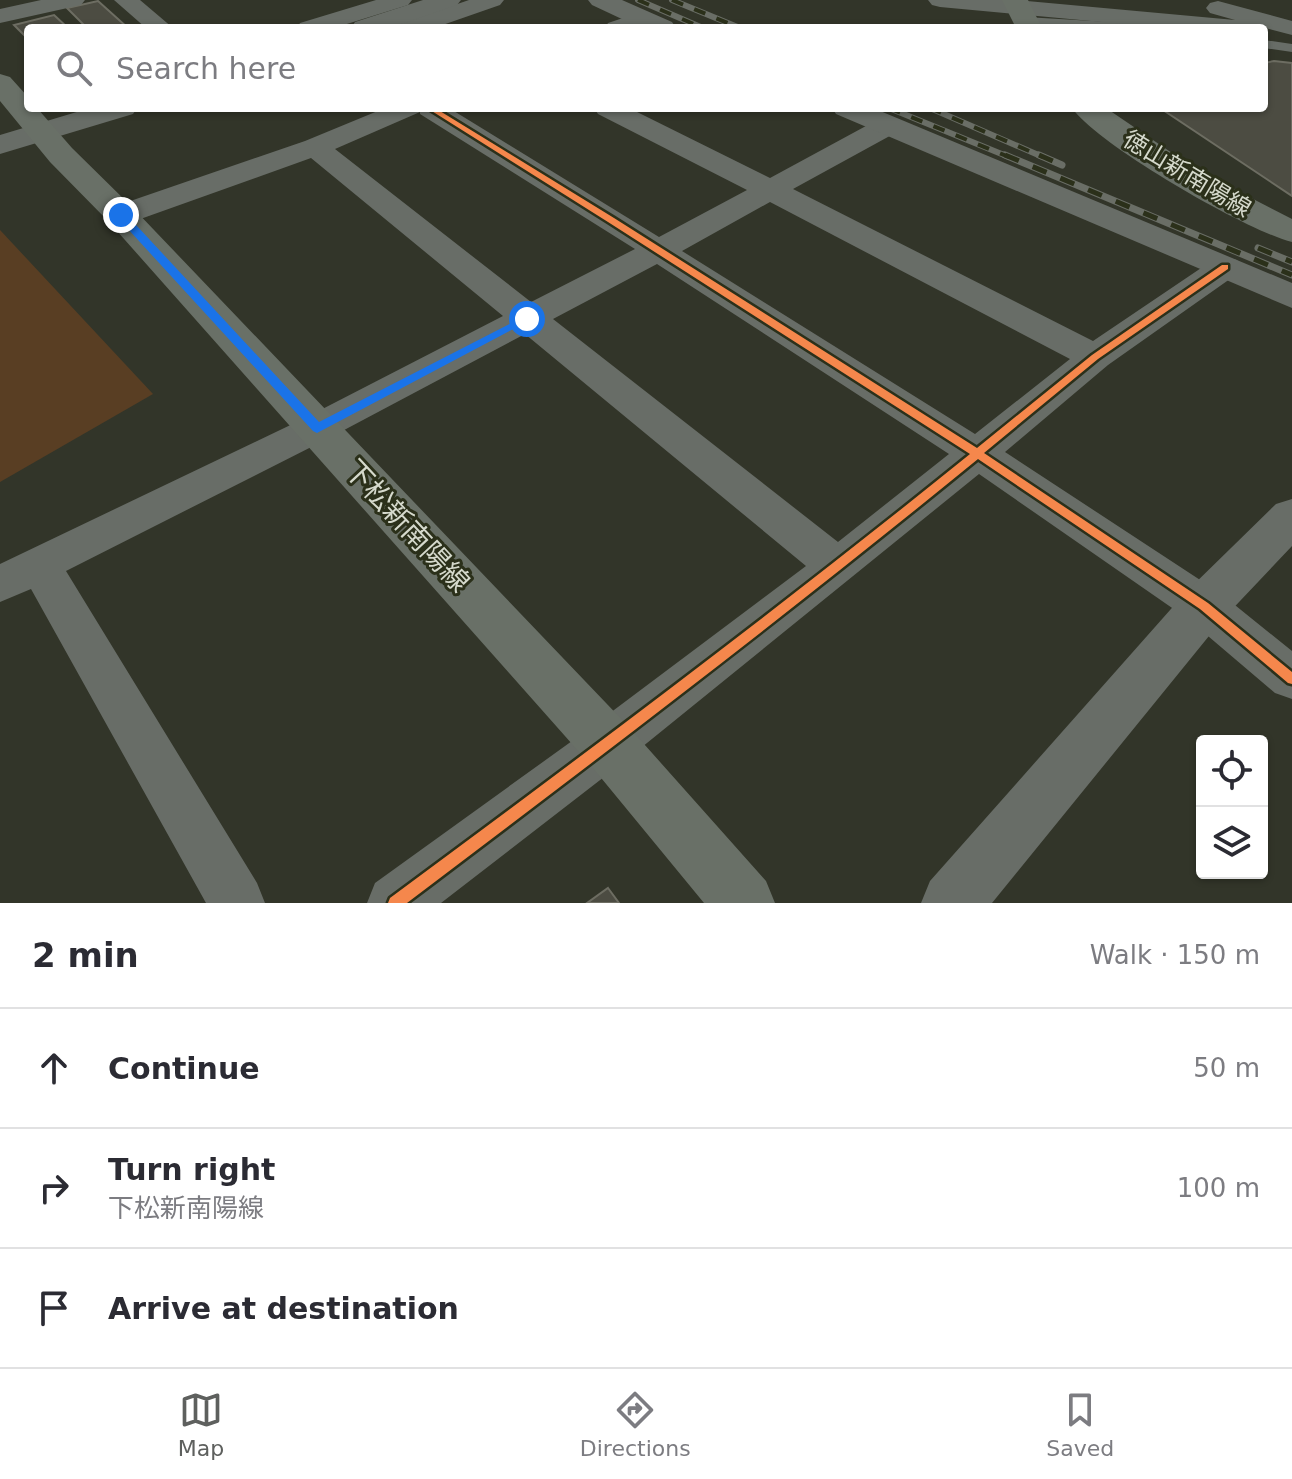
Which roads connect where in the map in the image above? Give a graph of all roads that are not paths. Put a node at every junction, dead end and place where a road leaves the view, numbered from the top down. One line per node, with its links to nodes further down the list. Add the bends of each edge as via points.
1 (73, 0): 12 (street)
2 (126, 0): 13 (street)
3 (400, 0): 9 (street)
4 (448, 0): 9 (street)
5 (492, 0): 15 (street)
6 (601, 0): 16 (street)
7 (940, 0): 10 (street)
8 (1188, 0): 11 (street)
9 (355, 13): 14 (street)
10 (1022, 14): 11 (street); 17 (lane)
11 (1243, 14): 19 (street)
12 (0, 16)
13 (156, 24)
14 (321, 24)
15 (423, 24)
16 (638, 24)
17 (1110, 24)
18 (1268, 30): 19 (street)
19 (1292, 30)
20 (1268, 45): 21 (lane)
21 (1292, 48)
22 (0, 83): 23 (main road, 下松新南陽線)
23 (24, 109)
24 (27, 112): 32 (main road, 下松新南陽線)
25 (108, 112): 32 (street)
26 (399, 112): 34 (street)
27 (436, 112): 38 (street)
28 (616, 112): 35 (street)
29 (856, 112): 31 (street)
30 (1092, 112): 37 (main road, 徳山新南陽線, via 1185,178)
31 (887, 126): 35 (street); 39 (street)
32 (44, 131): 33 (street); 36 (main road, 下松新南陽線)
33 (0, 145)
34 (315, 147): 36 (street); 41 (street)
35 (771, 190): 38 (street); 42 (street)
36 (121, 215): 43 (main road, 下松新南陽線)
37 (1292, 232)
38 (657, 251): 41 (street); 44 (street)
39 (1225, 267): 40 (street); 42 (street)
40 (1292, 297)
41 (527, 319): 43 (street); 46 (street)
42 (1095, 357): 44 (street)
43 (317, 428): 47 (street); 50 (main road, 下松新南陽線)
44 (975, 452): 46 (street); 48 (street)
45 (1292, 516): 48 (street)
46 (837, 566): 50 (street)
47 (20, 574): 51 (street)
48 (1204, 606): 49 (street); 54 (street)
49 (1292, 679)
50 (608, 744): 52 (street); 53 (main road, 下松新南陽線)
51 (237, 903)
52 (395, 903)
53 (744, 903)
54 (952, 903)

